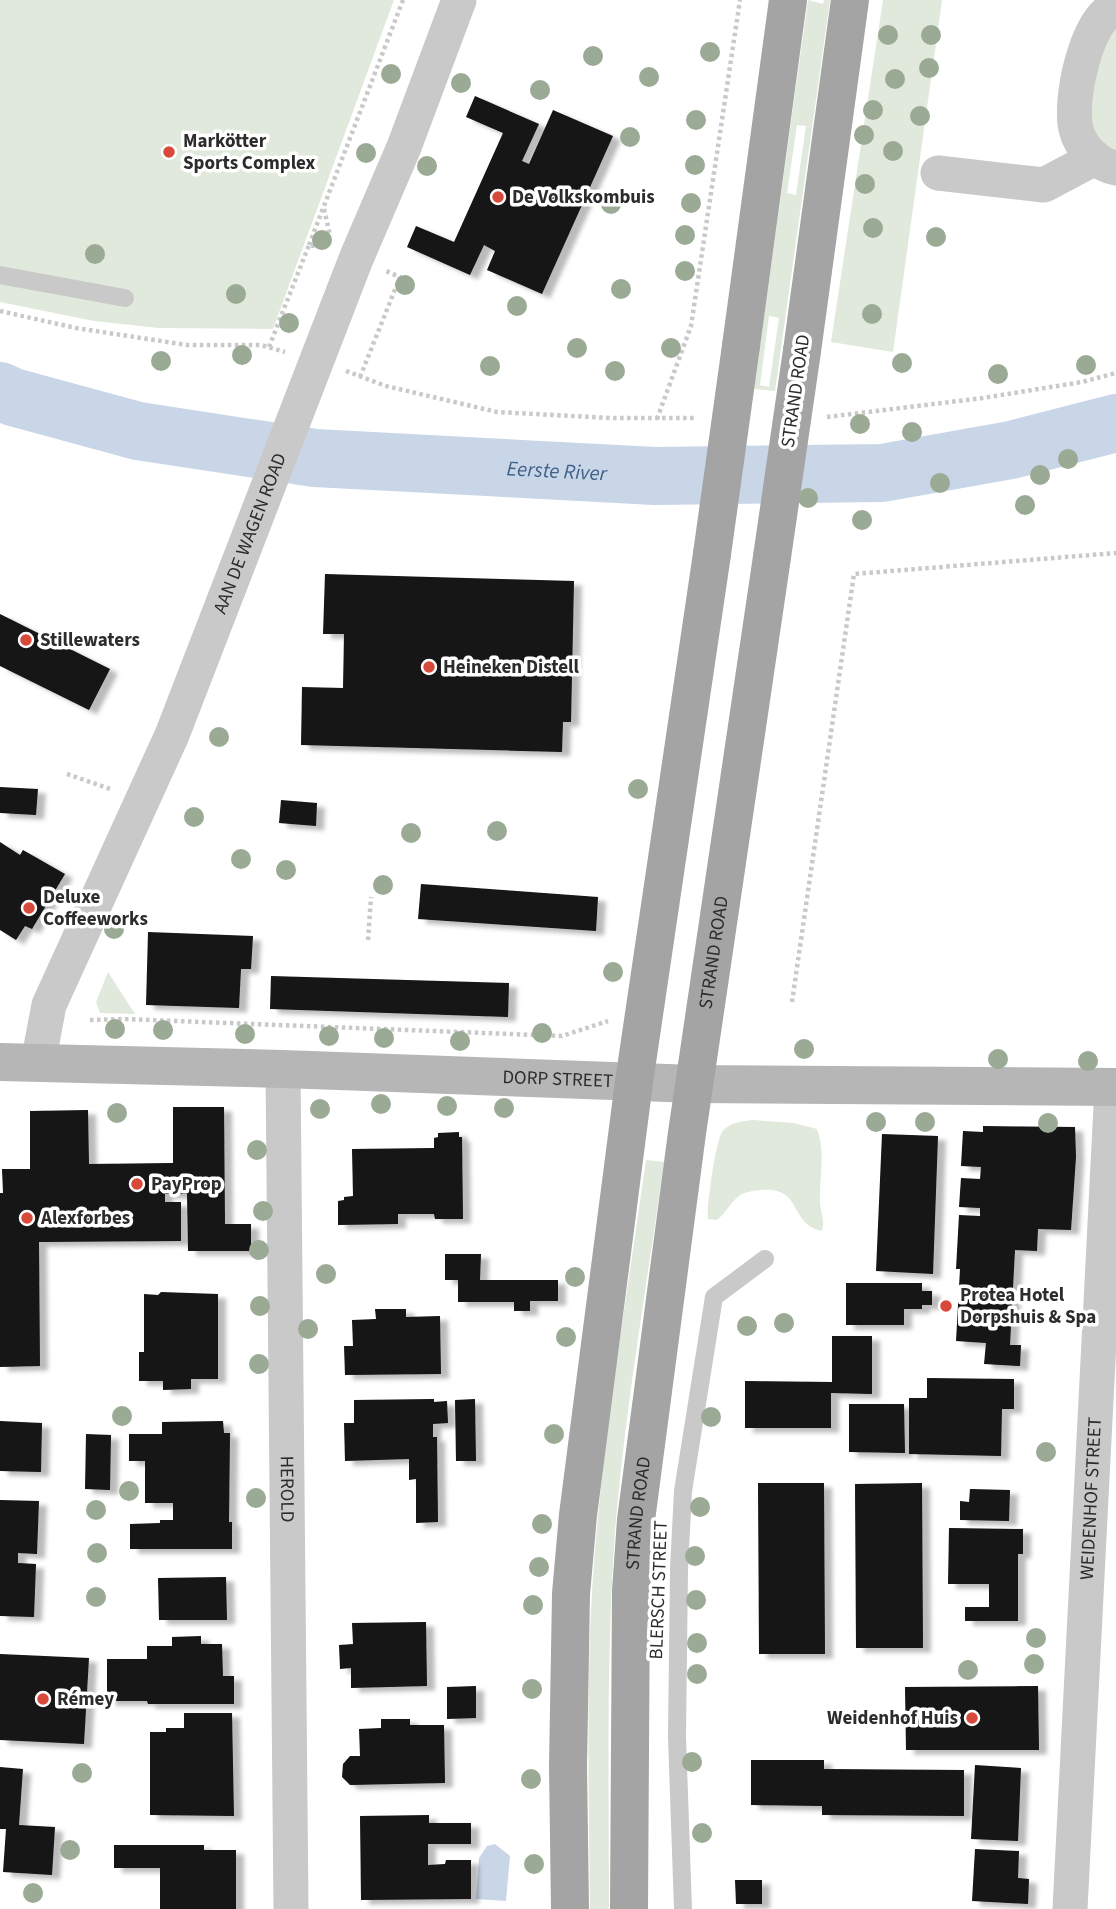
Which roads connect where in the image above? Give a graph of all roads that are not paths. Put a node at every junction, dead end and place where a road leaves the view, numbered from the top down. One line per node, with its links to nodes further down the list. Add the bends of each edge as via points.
1 (459, 0): 10 (street, AAN DE WAGEN ROAD, via 356,259 302,363 246,541 172,735 48,1005)
2 (788, 0): 12 (main road, bridge)
3 (850, 0): 13 (main road, STRAND ROAD, bridge)
4 (1104, 7): 5 (street, via 1086,46 1074,107 1082,145)
5 (1105, 163): 6 (street, via 1044,185)
6 (938, 173)
7 (0, 275): 8 (lane)
8 (125, 298)
9 (0, 1062): 10 (street, DORP STREET)
10 (38, 1063): 11 (street, DORP STREET)
11 (283, 1069): 12 (street, DORP STREET); 16 (street, HEROLD)
12 (634, 1082): 13 (street, DORP STREET); 17 (main road, via 571,1594)
13 (695, 1084): 14 (street, DORP STREET); 18 (main road, STRAND ROAD, via 635,1532)
14 (1114, 1087): 20 (street, WEIDENHOF STREET)
15 (765, 1259): 19 (lane, BLERSCH STREET, via 713,1297 685,1477 677,1725)
16 (291, 1909)
17 (569, 1909)
18 (629, 1909)
19 (682, 1909)
20 (1070, 1909)

